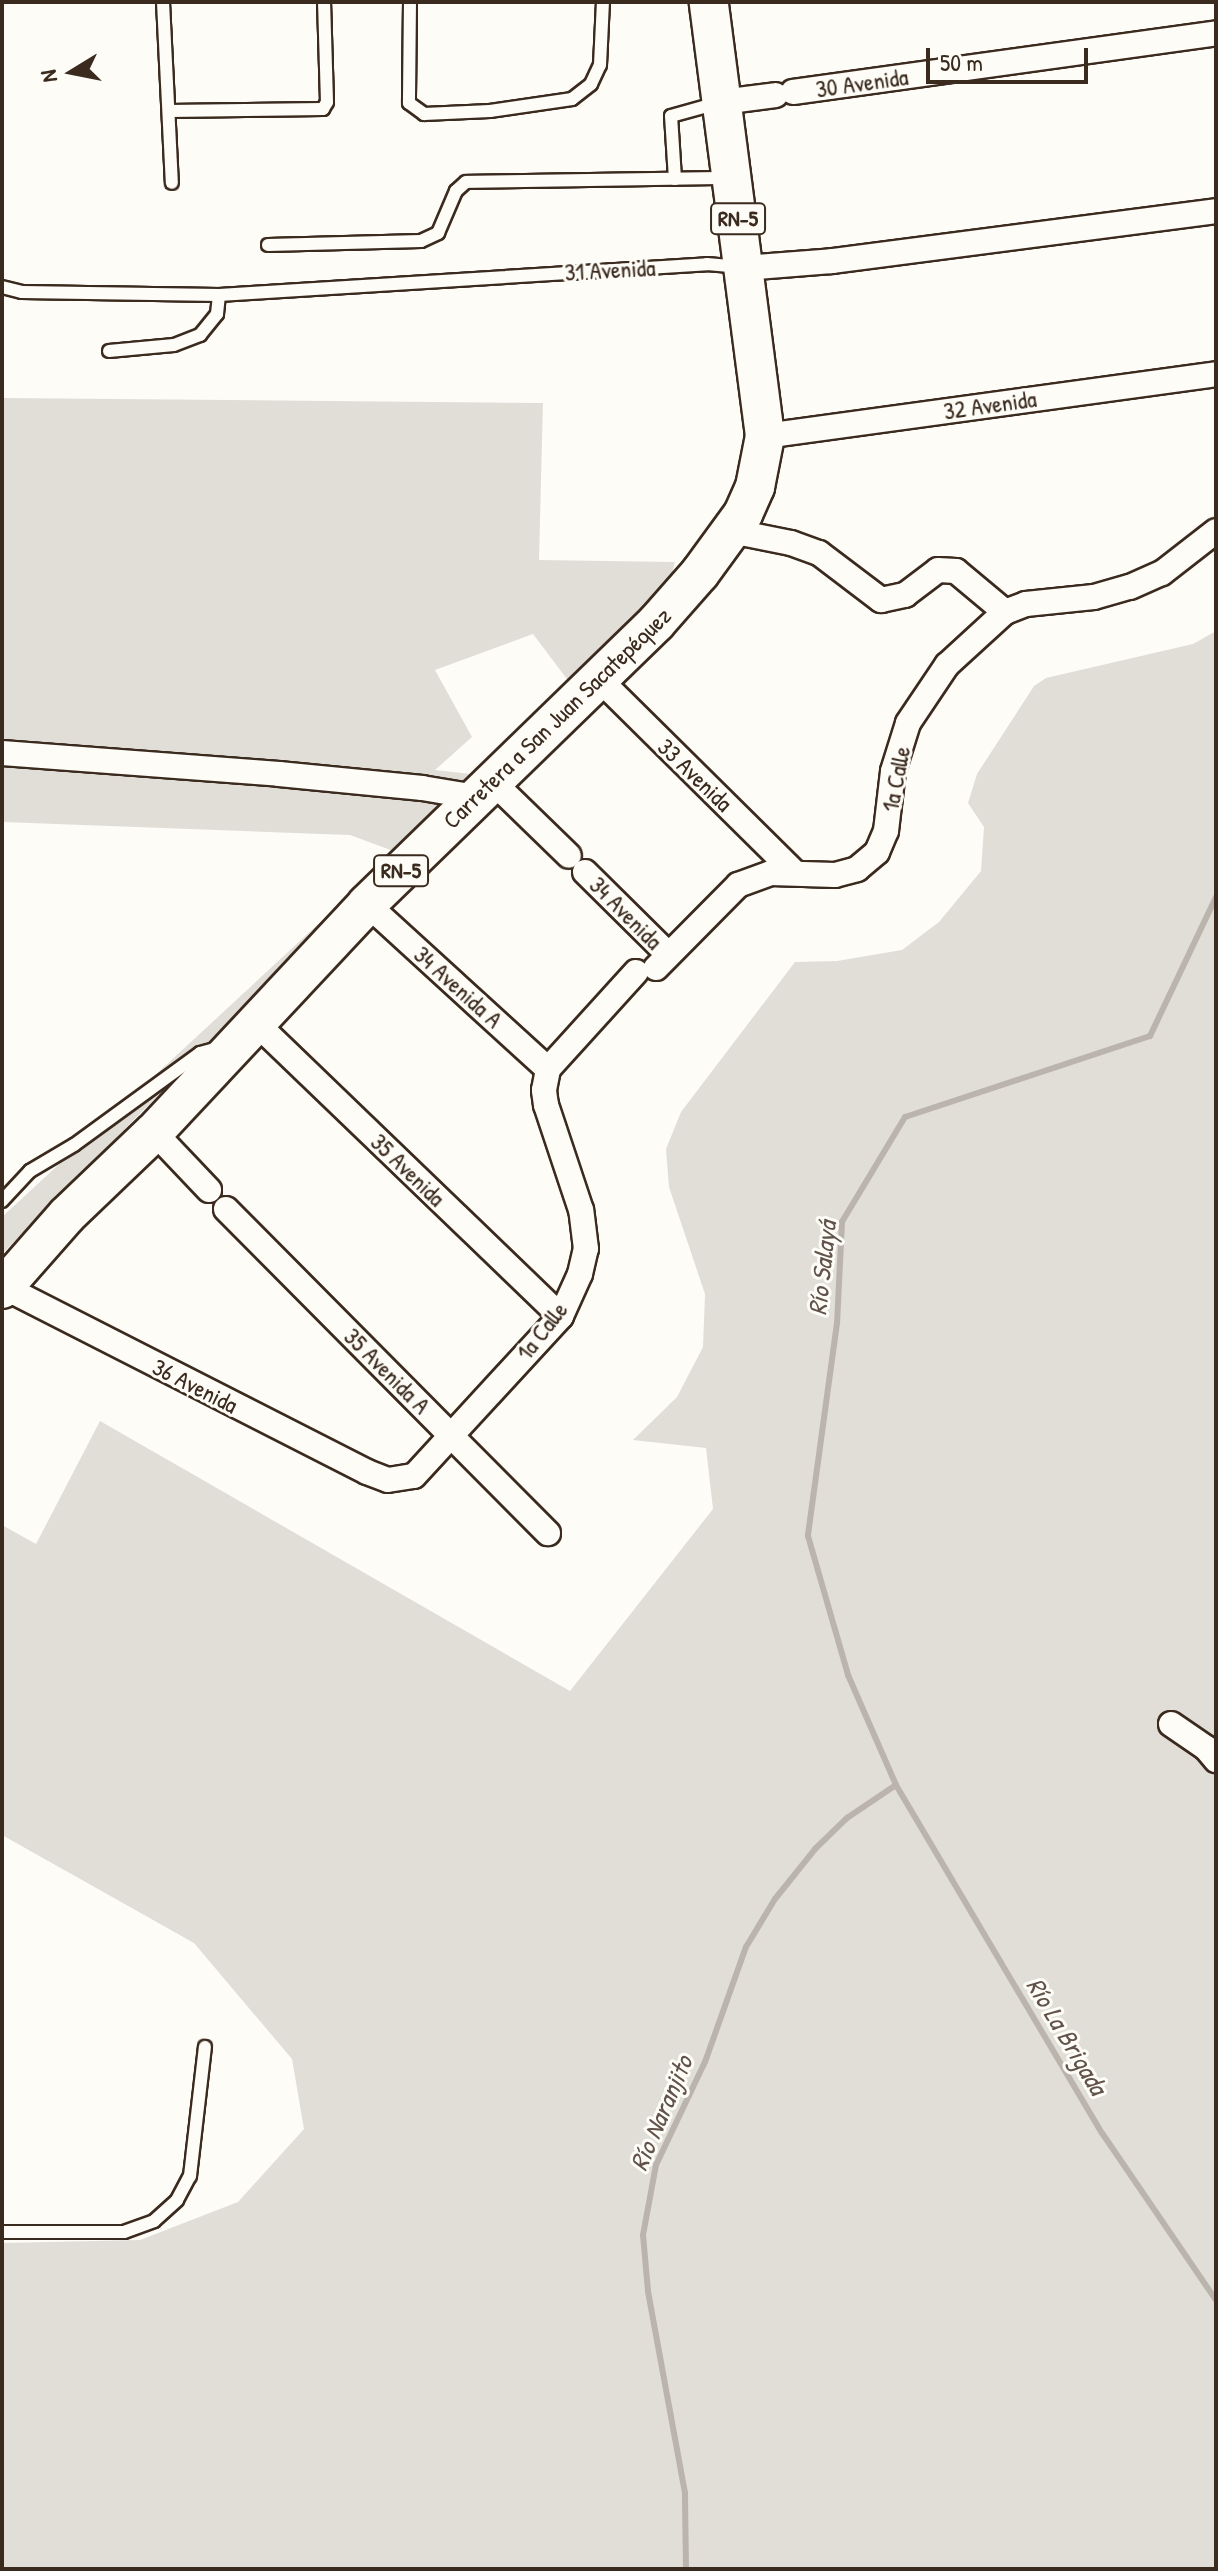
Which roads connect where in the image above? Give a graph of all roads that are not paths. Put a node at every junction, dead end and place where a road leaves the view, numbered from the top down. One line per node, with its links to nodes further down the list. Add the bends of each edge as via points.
1 (163, 2): 8 (lane)
2 (324, 2): 8 (lane, via 323,109)
3 (410, 2): 4 (lane, via 409,103 424,114 572,99 591,84 600,65)
4 (603, 2)
5 (709, 2): 7 (main road, Carretera a San Juan Sacatepéquez / RN-5)
6 (1216, 33): 7 (street, 30 Avenida)
7 (722, 102): 9 (main road, Carretera a San Juan Sacatepéquez / RN-5); 10 (lane, via 671,116)
8 (169, 111): 11 (lane)
9 (733, 178): 10 (lane); 14 (main road, Carretera a San Juan Sacatepéquez / RN-5)
10 (675, 179): 13 (lane, via 466,182 456,191 438,233 421,241)
11 (172, 183)
12 (1216, 211): 14 (street, 31 Avenida)
13 (268, 245)
14 (744, 268): 16 (lane, 31 Avenida, via 707,264); 19 (main road, Carretera a San Juan Sacatepéquez / RN-5)
15 (2, 287): 16 (lane, 31 Avenida, via 22,292)
16 (219, 295): 17 (lane, via 217,314 200,335 174,345)
17 (109, 351)
18 (1216, 374): 19 (street, 32 Avenida)
19 (765, 436): 20 (main road, Carretera a San Juan Sacatepéquez / RN-5, via 755,487)
20 (731, 531): 22 (street, via 819,553 881,600 905,595 938,570 956,571); 23 (main road, Carretera a San Juan Sacatepéquez / RN-5, via 683,594)
21 (1216, 531): 22 (street, 1a Calle, via 1162,573 1130,587)
22 (1005, 612): 26 (street, 1a Calle, via 947,665 908,723 877,852 857,869 835,875)
23 (598, 678): 25 (main road, Carretera a San Juan Sacatepéquez / RN-5); 26 (street, 33 Avenida)
24 (2, 753): 25 (street)
25 (484, 789): 27 (main road, Carretera a San Juan Sacatepéquez / RN-5); 28 (street, 34 Avenida, via 577,864)
26 (794, 872): 28 (street, 1a Calle, via 771,873 738,885)
27 (367, 904): 29 (main road, Carretera a San Juan Sacatepéquez / RN-5); 30 (street, 34 Avenida A)
28 (653, 965): 30 (street, 1a Calle)
29 (245, 1034): 31 (main road, Carretera a San Juan Sacatepéquez / RN-5); 33 (lane, via 200,1053 30,1171); 36 (street, 35 Avenida)
30 (548, 1069): 36 (street, 1a Calle, via 546,1105 581,1210 586,1249)
31 (154, 1132): 32 (street); 35 (main road, Carretera a San Juan Sacatepéquez / RN-5, via 67,1215)
32 (209, 1190)
33 (2, 1201)
34 (226, 1209): 37 (street, 35 Avenida A)
35 (3, 1288): 38 (street, 36 Avenida)
36 (561, 1316): 37 (street, 1a Calle)
37 (451, 1436): 38 (street, 1a Calle, via 414,1476); 39 (street, 35 Avenida A)
38 (388, 1480)
39 (548, 1533)
40 (1171, 1724): 41 (street)
41 (1216, 1760)
42 (205, 2047): 43 (lane, via 190,2176 177,2200 154,2221 124,2232)
43 (2, 2232)

